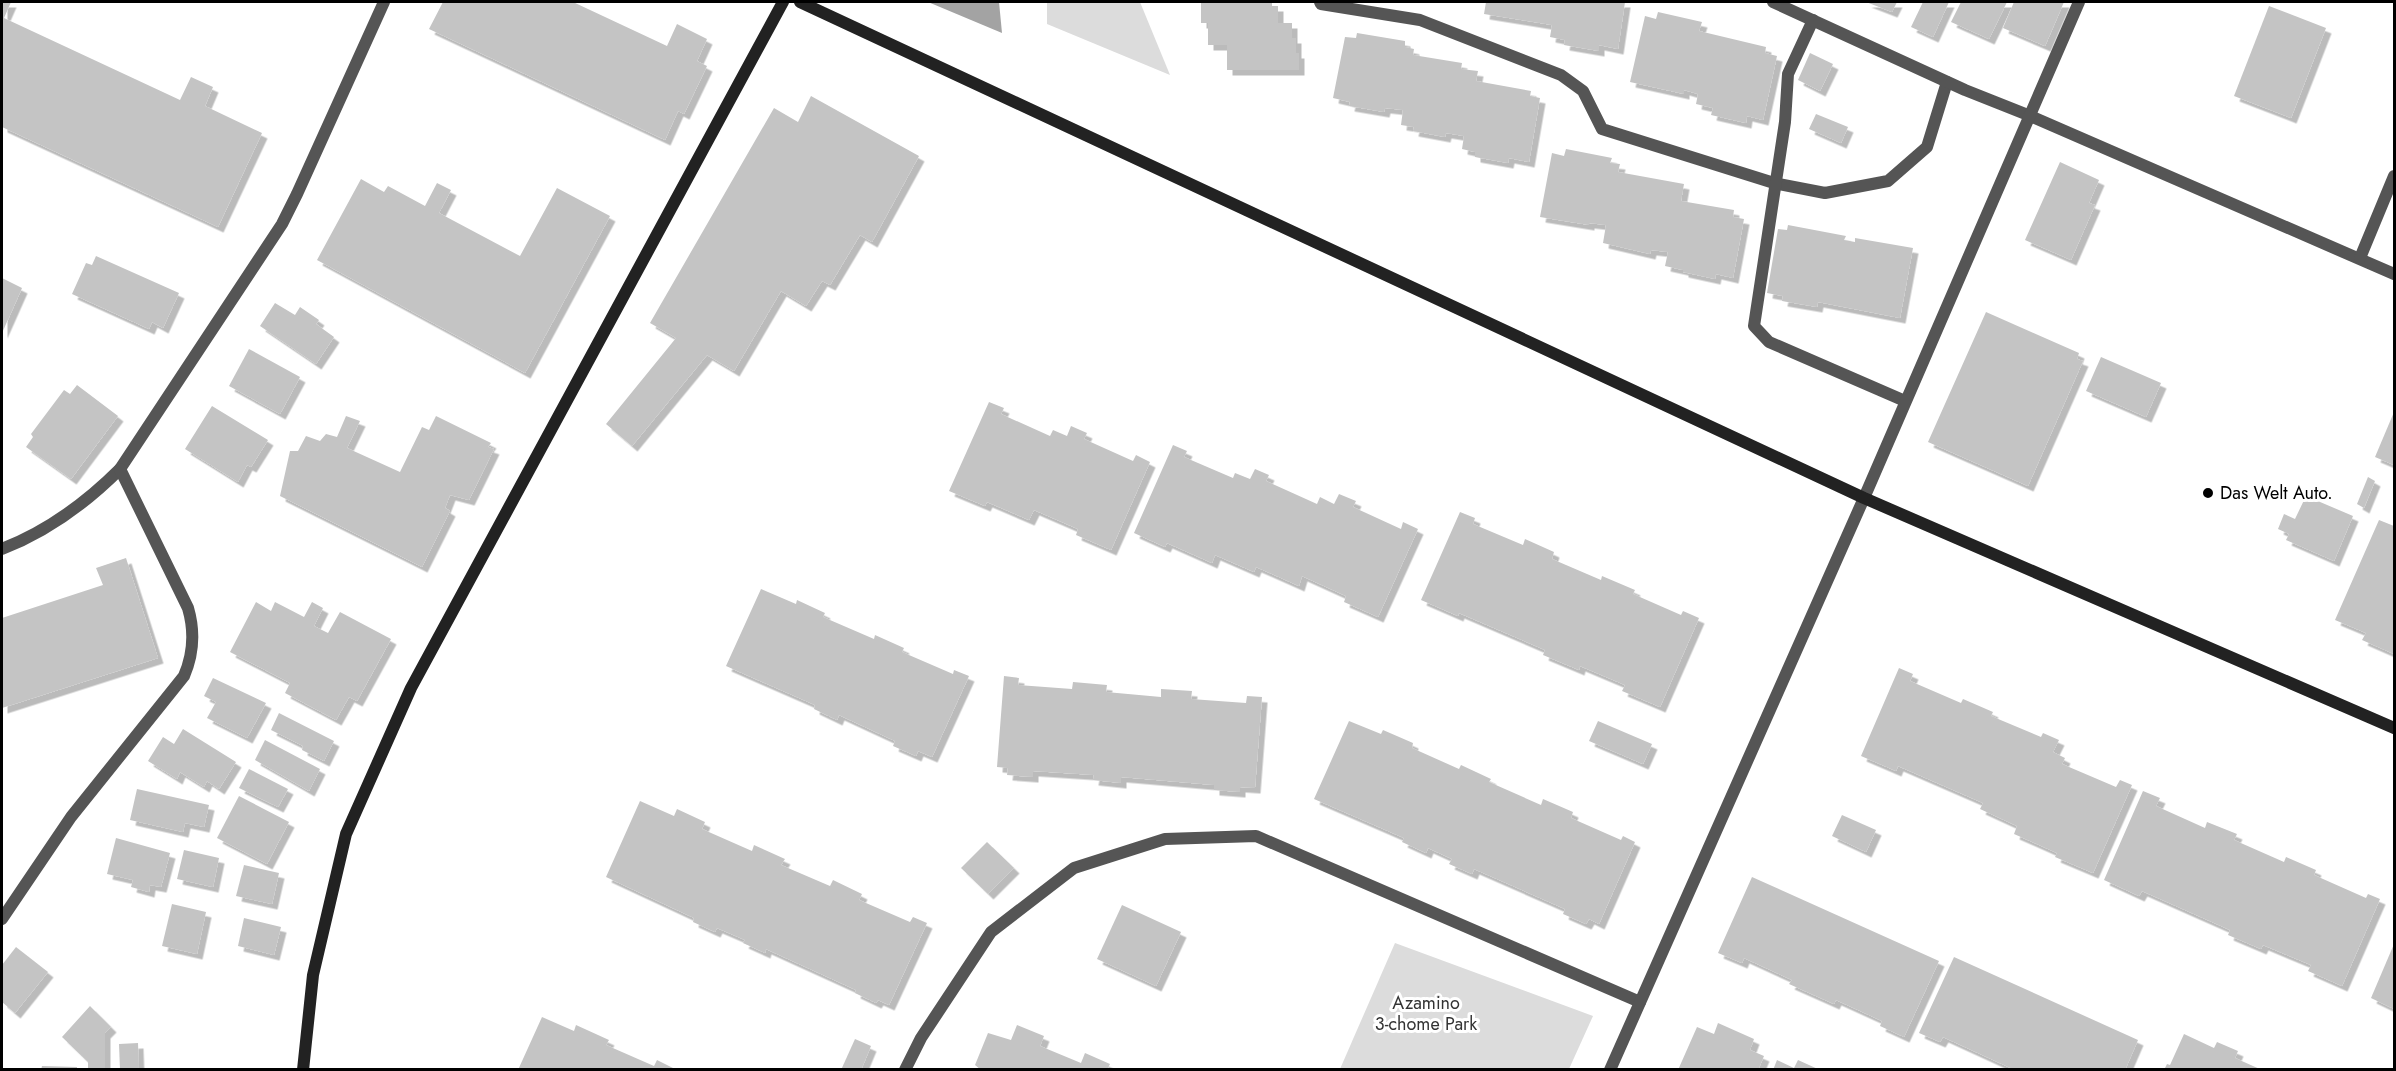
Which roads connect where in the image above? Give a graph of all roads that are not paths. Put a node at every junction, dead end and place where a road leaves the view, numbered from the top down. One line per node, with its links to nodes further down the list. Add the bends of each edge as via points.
1 (384, 2): 15 (street, via 282,224)
2 (783, 2): 21 (street, via 411,688 346,834 313,975)
3 (800, 2): 16 (street)
4 (1320, 2): 11 (street, via 1420,20 1561,75 1583,91 1602,129)
5 (1773, 2): 7 (street)
6 (2079, 2): 9 (street)
7 (1813, 20): 8 (street); 11 (street, via 1788,74 1785,122)
8 (1947, 82): 9 (street); 11 (street, via 1927,147 1888,181 1825,193)
9 (2028, 114): 12 (street); 14 (street)
10 (2394, 176): 12 (street)
11 (1774, 183): 14 (street, via 1754,326 1769,342)
12 (2360, 258): 13 (street)
13 (2394, 274)
14 (1905, 401): 16 (street)
15 (120, 469): 17 (street, via 92,498 58,522); 19 (street, via 188,608 193,623 191,659 184,676 71,817)
16 (1864, 498): 18 (street); 20 (street)
17 (2, 549)
18 (2394, 728)
19 (2, 918)
20 (1640, 1002): 22 (street, via 1256,836 1165,839 1074,868 991,933 921,1038); 23 (street)
21 (303, 1070)
22 (905, 1070)
23 (1610, 1070)

